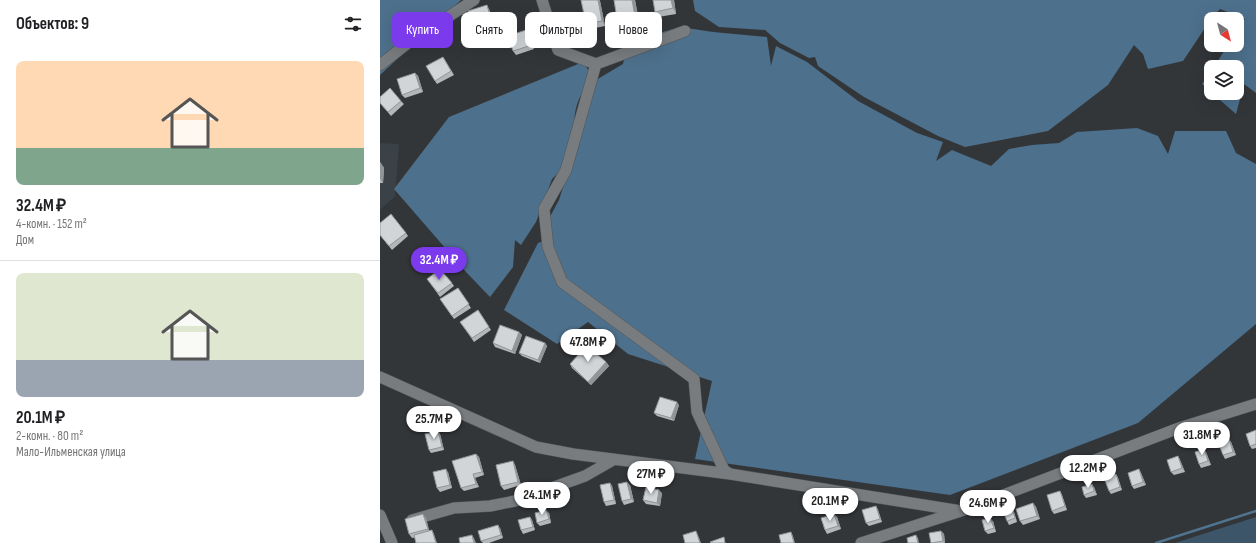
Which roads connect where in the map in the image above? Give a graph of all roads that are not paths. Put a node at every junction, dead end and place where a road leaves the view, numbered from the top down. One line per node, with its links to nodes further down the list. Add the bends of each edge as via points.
1 (474, 0): 4 (street)
2 (542, 0): 5 (street, via 558,50)
3 (685, 31): 5 (street)
4 (380, 64)
5 (596, 64): 9 (street, via 566,170 544,209 548,247 562,282 694,379 697,412 724,470)
6 (380, 377): 8 (street, via 536,447)
7 (1256, 404): 10 (street, via 1179,428)
8 (613, 460): 9 (street); 12 (street, via 585,476 515,501 490,506 454,508)
9 (730, 474): 10 (street)
10 (962, 511): 14 (street)
11 (380, 515): 13 (street)
12 (406, 521)
13 (392, 543)
14 (861, 543)

